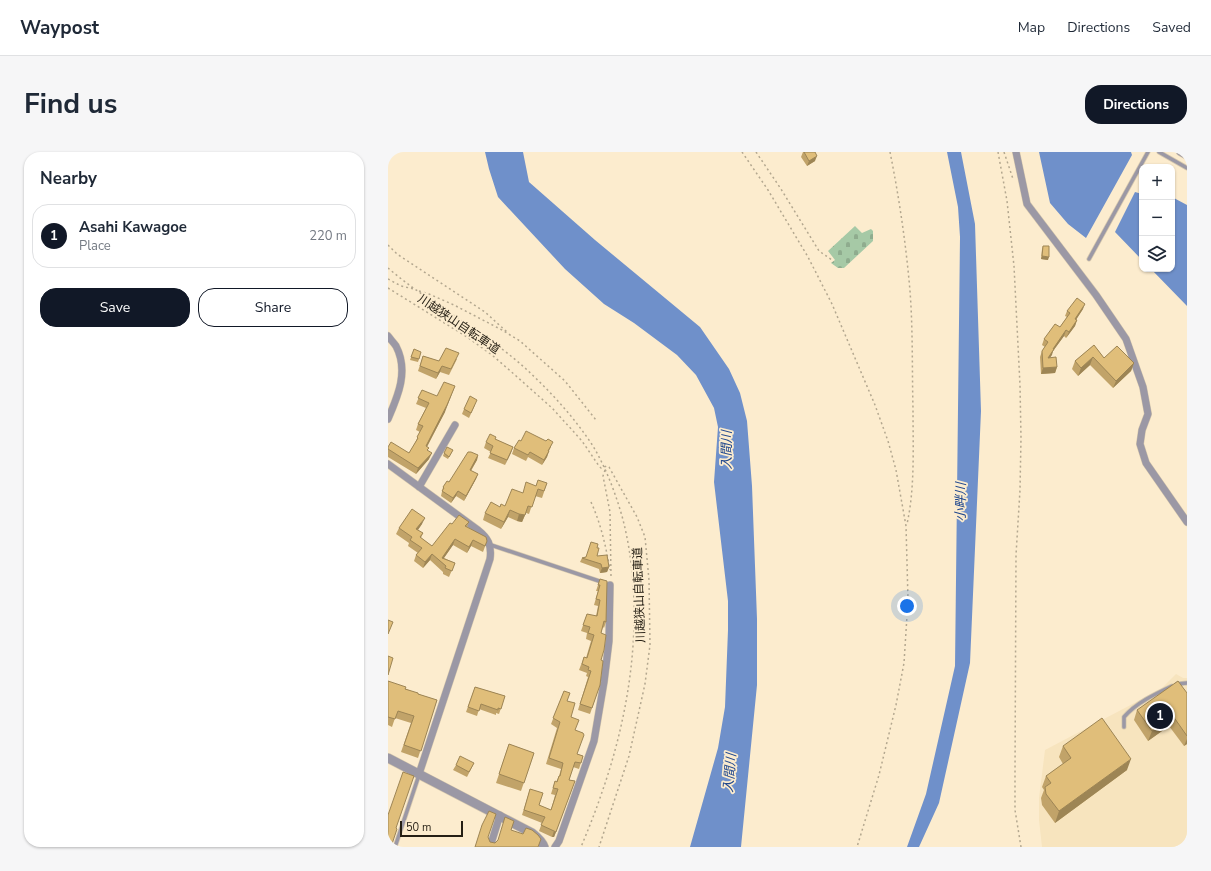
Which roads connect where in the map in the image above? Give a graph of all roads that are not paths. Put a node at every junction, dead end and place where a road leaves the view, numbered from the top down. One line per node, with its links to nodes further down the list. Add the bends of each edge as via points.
1 (1016, 152): 13 (street, via 1030,209 1096,295 1126,339 1143,387 1148,414 1140,444 1146,463)
2 (1148, 152): 7 (lane)
3 (1159, 152): 6 (lane)
4 (1180, 152): 5 (street)
5 (1187, 156)
6 (1187, 168)
7 (1089, 259)
8 (388, 336): 9 (street, via 396,346 402,367 401,387)
9 (388, 419)
10 (455, 425): 12 (street)
11 (388, 464): 12 (street)
12 (419, 487): 14 (street, via 487,537)
13 (1187, 522)
14 (490, 545): 15 (lane); 19 (street, via 490,559)
15 (610, 585): 24 (street, via 611,609 605,675 594,741)
16 (1187, 683): 17 (lane, via 1179,683 1143,702 1124,717)
17 (1124, 727)
18 (388, 758): 19 (street)
19 (419, 774): 20 (street); 21 (lane)
20 (500, 816): 22 (street); 23 (street, via 532,833)
21 (395, 847)
22 (490, 847)
23 (544, 847)
24 (555, 847)

